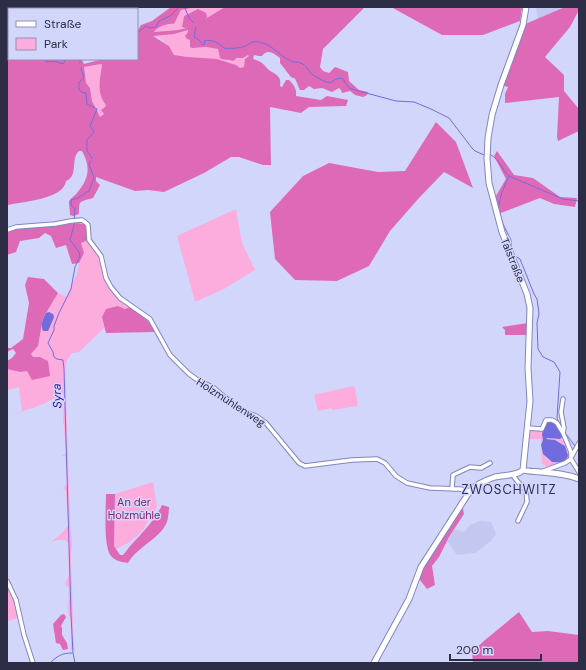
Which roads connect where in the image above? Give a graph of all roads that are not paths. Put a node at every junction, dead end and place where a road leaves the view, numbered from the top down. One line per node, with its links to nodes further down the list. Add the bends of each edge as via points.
1 (526, 7): 4 (street, Talstraße, via 523,25 492,115 488,138 488,166 489,183 502,232 527,294 530,308 530,402)
2 (7, 230): 14 (street, Holzmühlenweg, via 77,220 85,222 89,240 101,256 111,287 120,298 150,319 170,355 196,379 214,388 234,406 266,423 299,463 305,466 376,459 385,463 400,480 407,483)
3 (562, 399): 5 (street)
4 (527, 428): 5 (street, via 542,429 546,420 552,420); 9 (street, Talstraße)
5 (564, 433): 7 (street)
6 (579, 443): 7 (street)
7 (572, 458): 10 (street); 11 (street)
8 (490, 463): 14 (street, via 453,475)
9 (523, 470): 10 (street); 12 (street)
10 (541, 472): 13 (street)
11 (579, 472)
12 (512, 474): 15 (street, via 488,480 474,486); 16 (street, via 526,490 527,502)
13 (579, 479)
14 (452, 489): 15 (street, Holzmühlenweg)
15 (470, 491): 19 (street, via 421,566 409,600)
16 (518, 521)
17 (7, 582): 18 (street, via 16,600)
18 (33, 663)
19 (374, 663)

